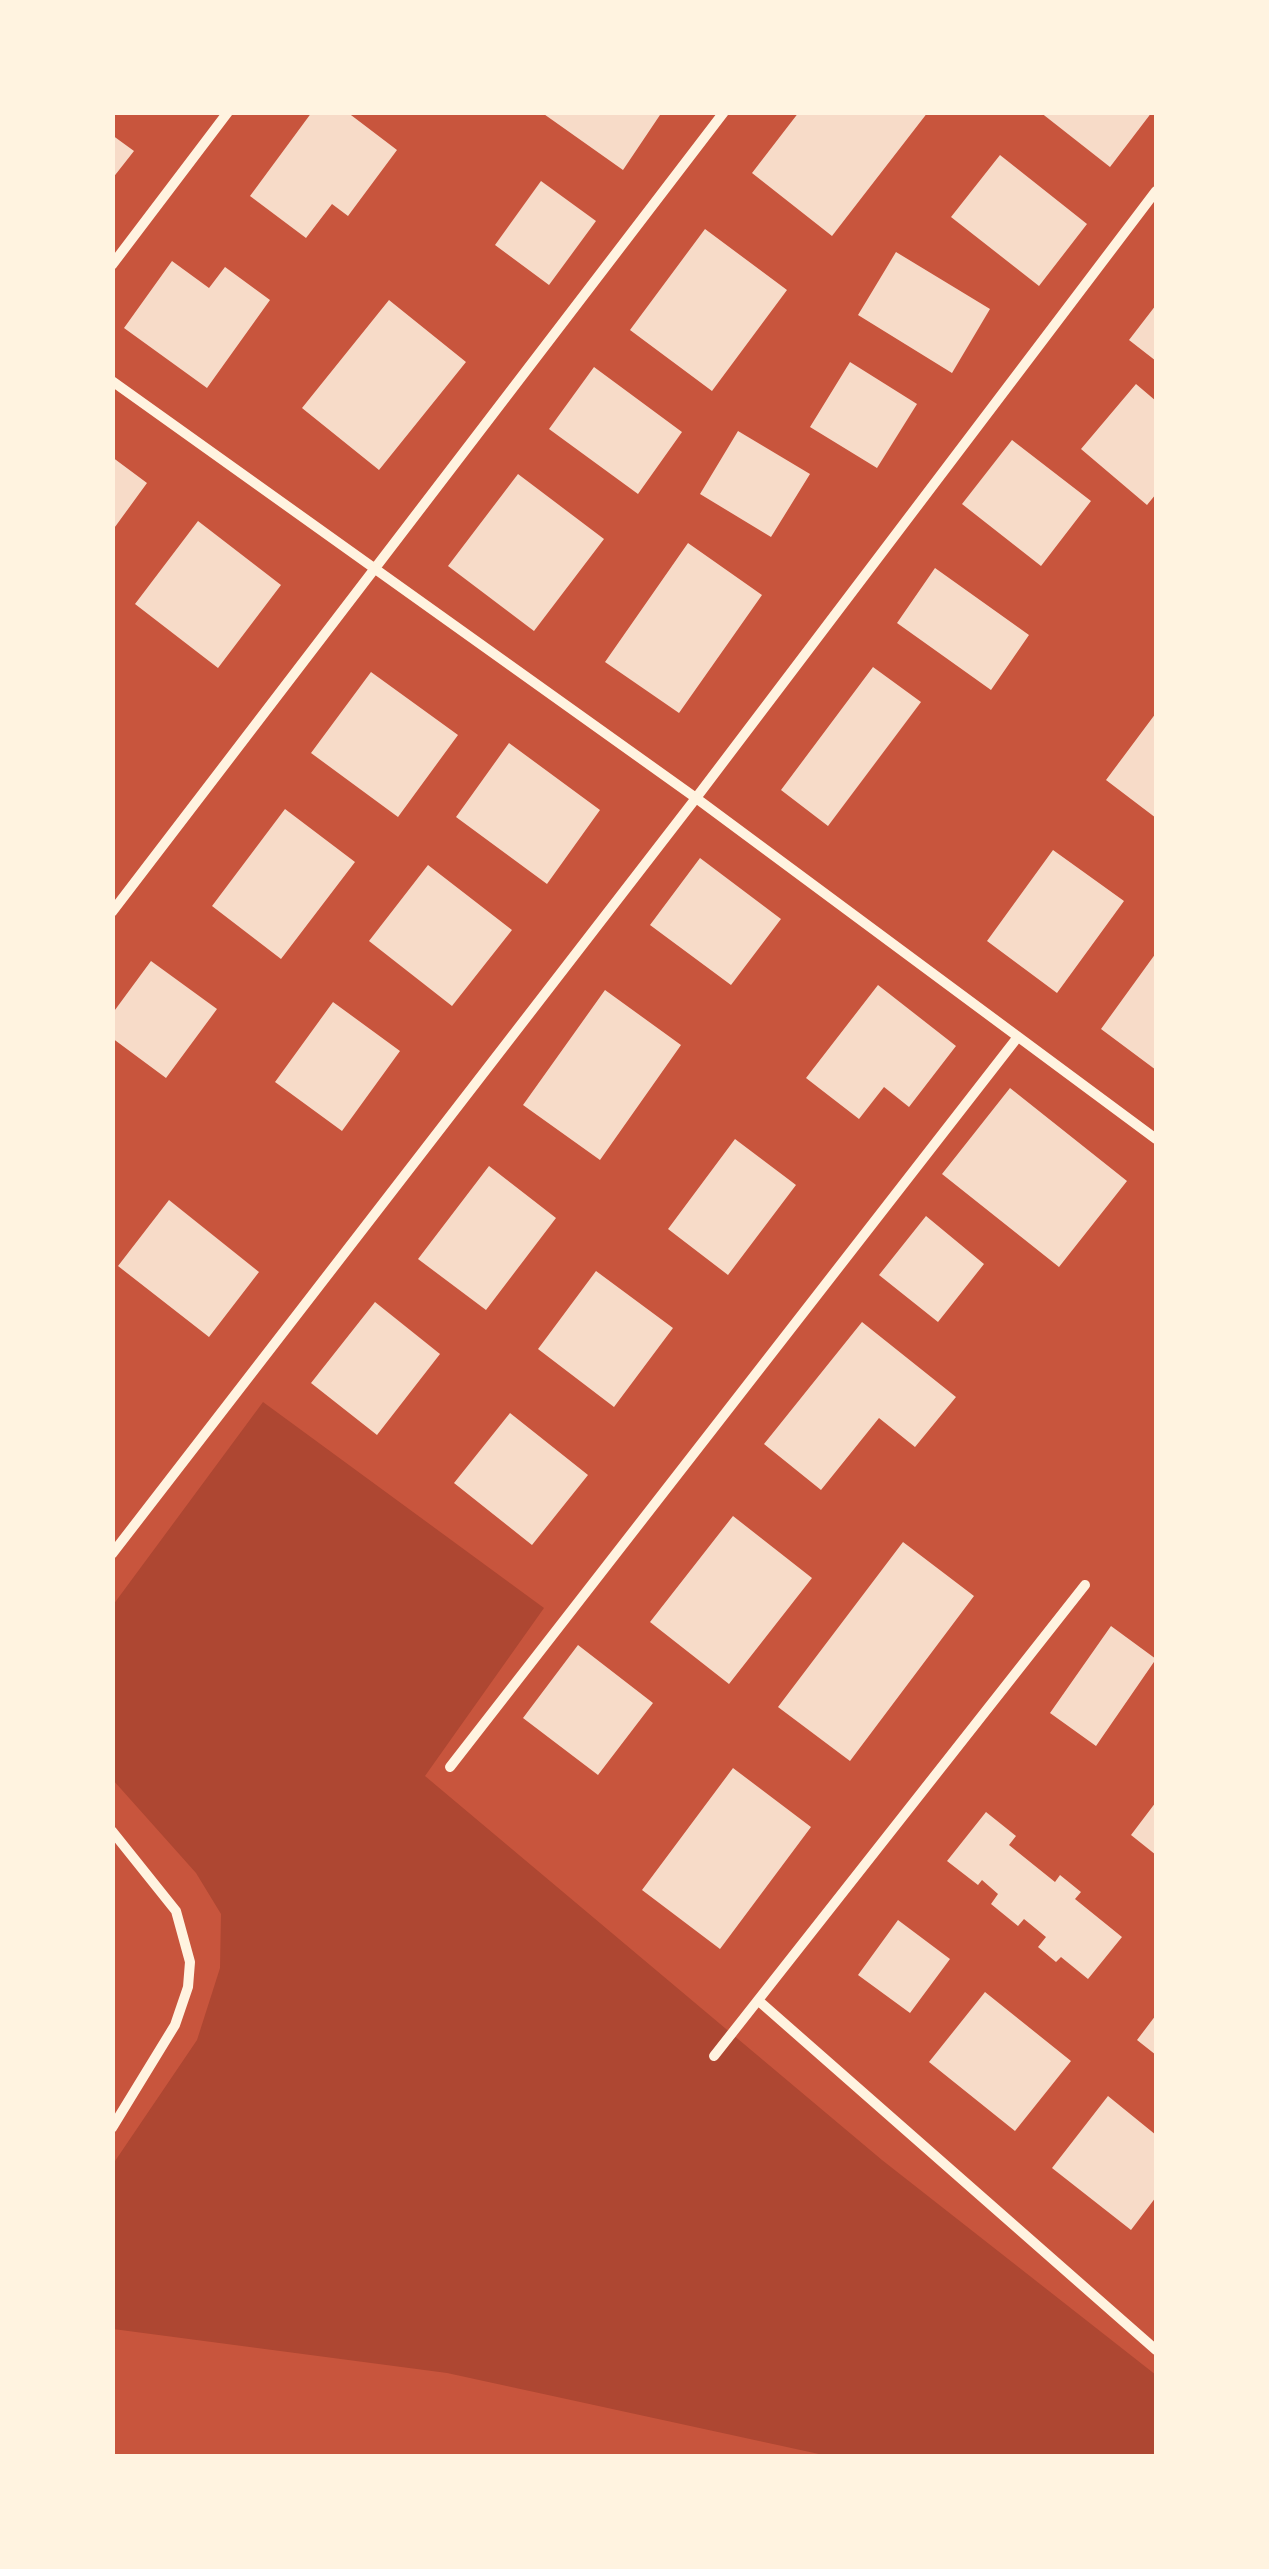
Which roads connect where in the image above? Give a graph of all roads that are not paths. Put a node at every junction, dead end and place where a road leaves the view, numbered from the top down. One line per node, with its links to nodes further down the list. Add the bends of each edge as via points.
1 (228, 112): 4 (street)
2 (724, 112): 6 (street)
3 (1156, 191): 7 (street)
4 (112, 266)
5 (112, 380): 6 (street)
6 (376, 569): 7 (street); 8 (street)
7 (696, 798): 9 (street); 11 (street)
8 (112, 912)
9 (1018, 1038): 10 (street); 13 (street)
10 (1156, 1139)
11 (112, 1554)
12 (1086, 1584): 15 (street)
13 (450, 1767)
14 (112, 1831): 17 (street, via 176,1910 190,1962 176,2025)
15 (760, 2002): 16 (street); 18 (street)
16 (714, 2056)
17 (112, 2128)
18 (1156, 2350)

